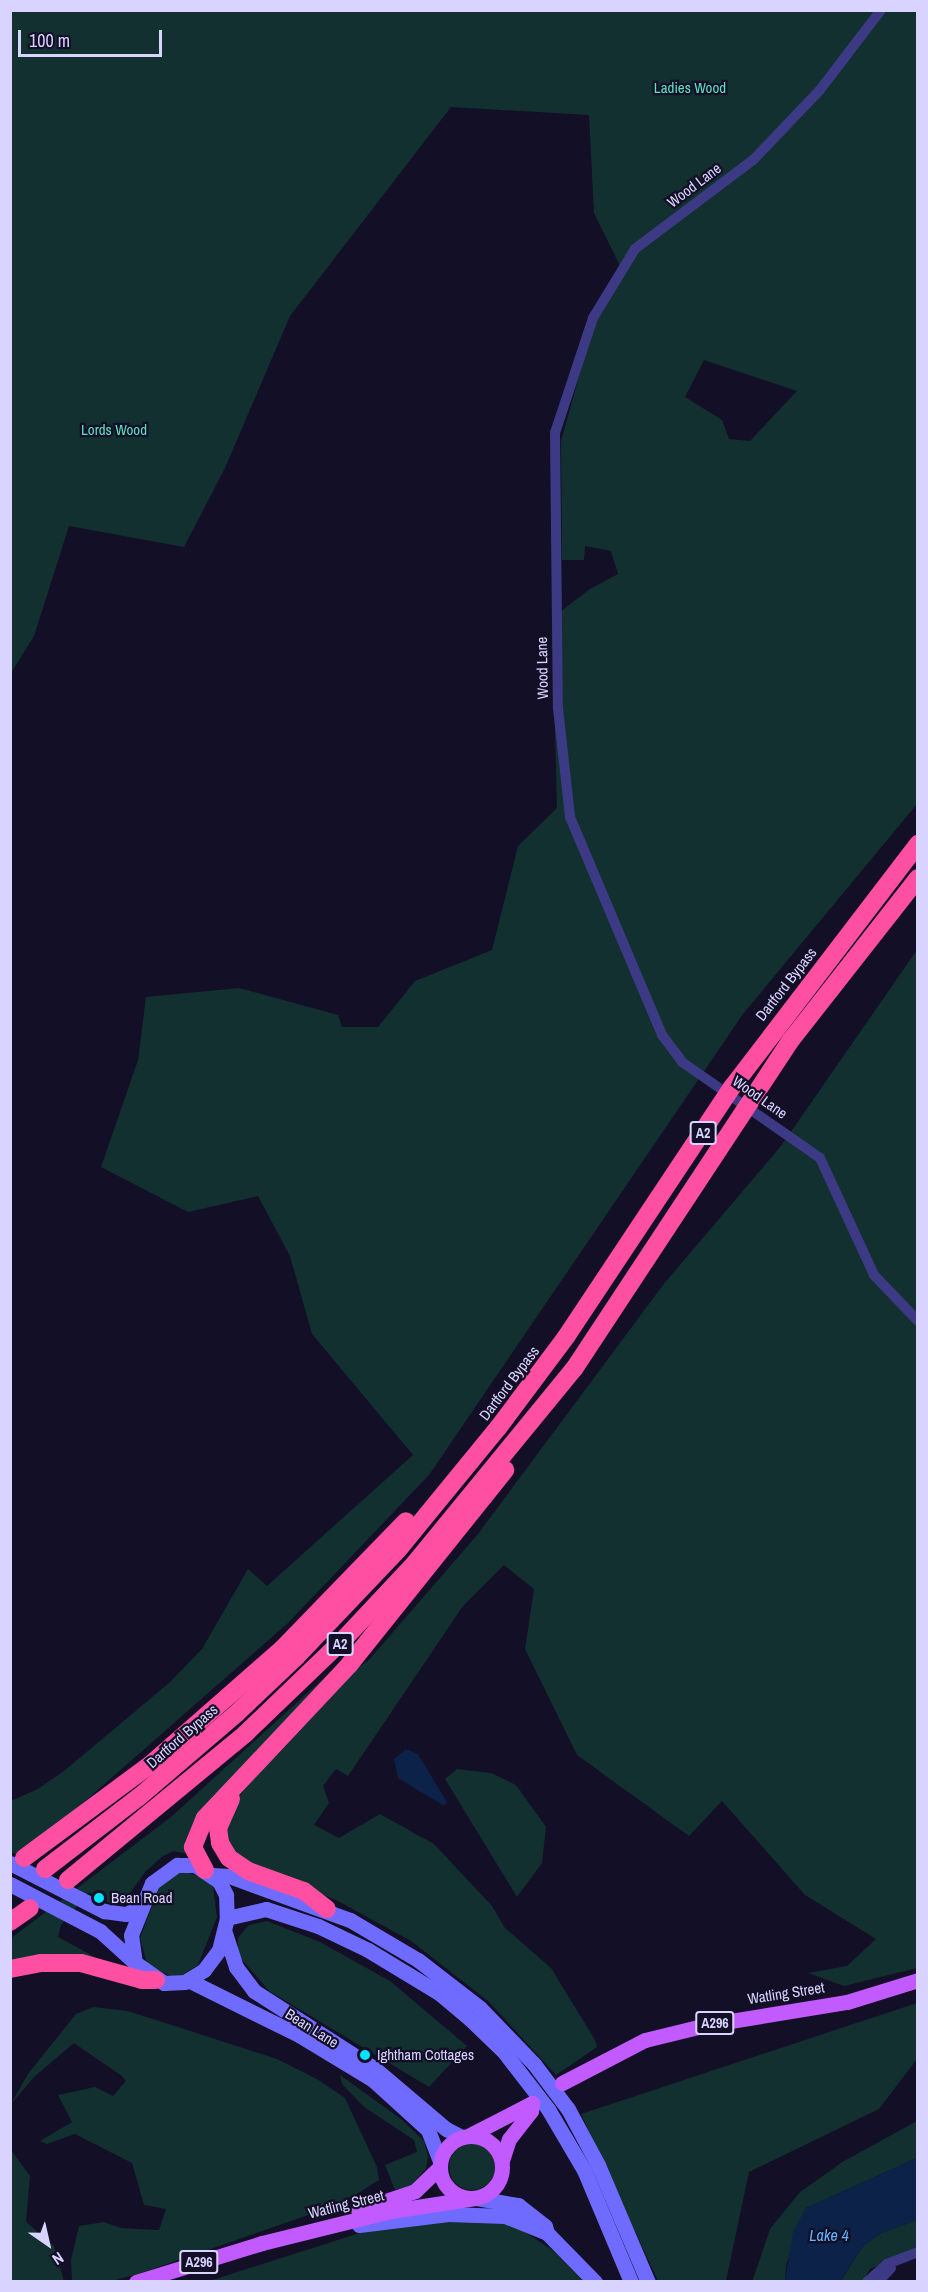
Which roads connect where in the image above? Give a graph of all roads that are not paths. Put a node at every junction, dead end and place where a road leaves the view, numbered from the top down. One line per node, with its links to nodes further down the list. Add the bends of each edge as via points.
1 (880, 10): 4 (street, Wood Lane, via 819,91 753,160 635,249 593,318 555,433 558,708 570,817 659,1029 680,1059 822,1161 874,1275)
2 (918, 844): 6 (highway, Dartford Bypass / A2, via 733,1086 566,1337)
3 (918, 878): 5 (highway, A2, via 791,1040)
4 (918, 1321)
5 (574, 1369): 7 (highway, via 459,1531 349,1665); 11 (highway, A2, via 415,1563 344,1640 245,1734)
6 (498, 1428): 8 (highway, A2, via 462,1456 393,1537 282,1649 151,1764); 9 (highway, Dartford Bypass / A2, via 398,1550 297,1656 139,1797)
7 (234, 1788): 10 (highway, via 206,1816 195,1835 194,1851); 15 (highway, via 218,1825 225,1854 248,1871 304,1891)
8 (17, 1860): 13 (main road, via 78,1898 112,1913 126,1914)
9 (45, 1869)
10 (208, 1873): 13 (main road, via 188,1864 166,1870 152,1883); 15 (main road, via 229,1876); 16 (main road, via 225,1891)
11 (68, 1880)
12 (10, 1884): 18 (main road, via 110,1938)
13 (141, 1906): 18 (main road, via 130,1935)
14 (30, 1908): 17 (highway)
15 (327, 1910): 23 (main road, via 418,1960 472,2001)
16 (227, 1918): 21 (main road, via 213,1961); 23 (main road, via 266,1909 318,1926 438,1993); 25 (main road, Bean Lane, via 227,1944 237,1970 254,1991 374,2068 446,2129)
17 (10, 1922)
18 (135, 1963): 20 (main road)
19 (10, 1969): 20 (highway, via 71,1962)
20 (156, 1980): 21 (main road)
21 (188, 1980): 27 (main road, Bean Lane, via 299,2035 372,2080 428,2130)
22 (918, 1980): 24 (main road, Watling Street / A296, via 847,2002 706,2025 645,2040)
23 (508, 2047): 28 (main road)
24 (562, 2083)
25 (466, 2136): 26 (main road, via 491,2142); 26 (main road, via 532,2103 531,2111 509,2139); 27 (main road, via 448,2146)
26 (502, 2160): 29 (main road, via 500,2181 494,2189)
27 (440, 2164): 29 (main road, via 444,2183 452,2193); 31 (main road, Watling Street / A296, via 411,2193)
28 (591, 2167): 35 (main road); 36 (main road)
29 (476, 2198): 30 (main road, via 518,2205 545,2226); 31 (main road, Watling Street / A296, via 410,2206)
30 (547, 2233): 31 (main road, via 494,2214 448,2214 353,2226 282,2244); 34 (main road)
31 (262, 2243): 33 (main road, Watling Street / A296)
32 (916, 2253): 37 (street, via 891,2262); 38 (street)
33 (136, 2282)
34 (595, 2282)
35 (631, 2282)
36 (648, 2282)
37 (867, 2282)
38 (879, 2282)

